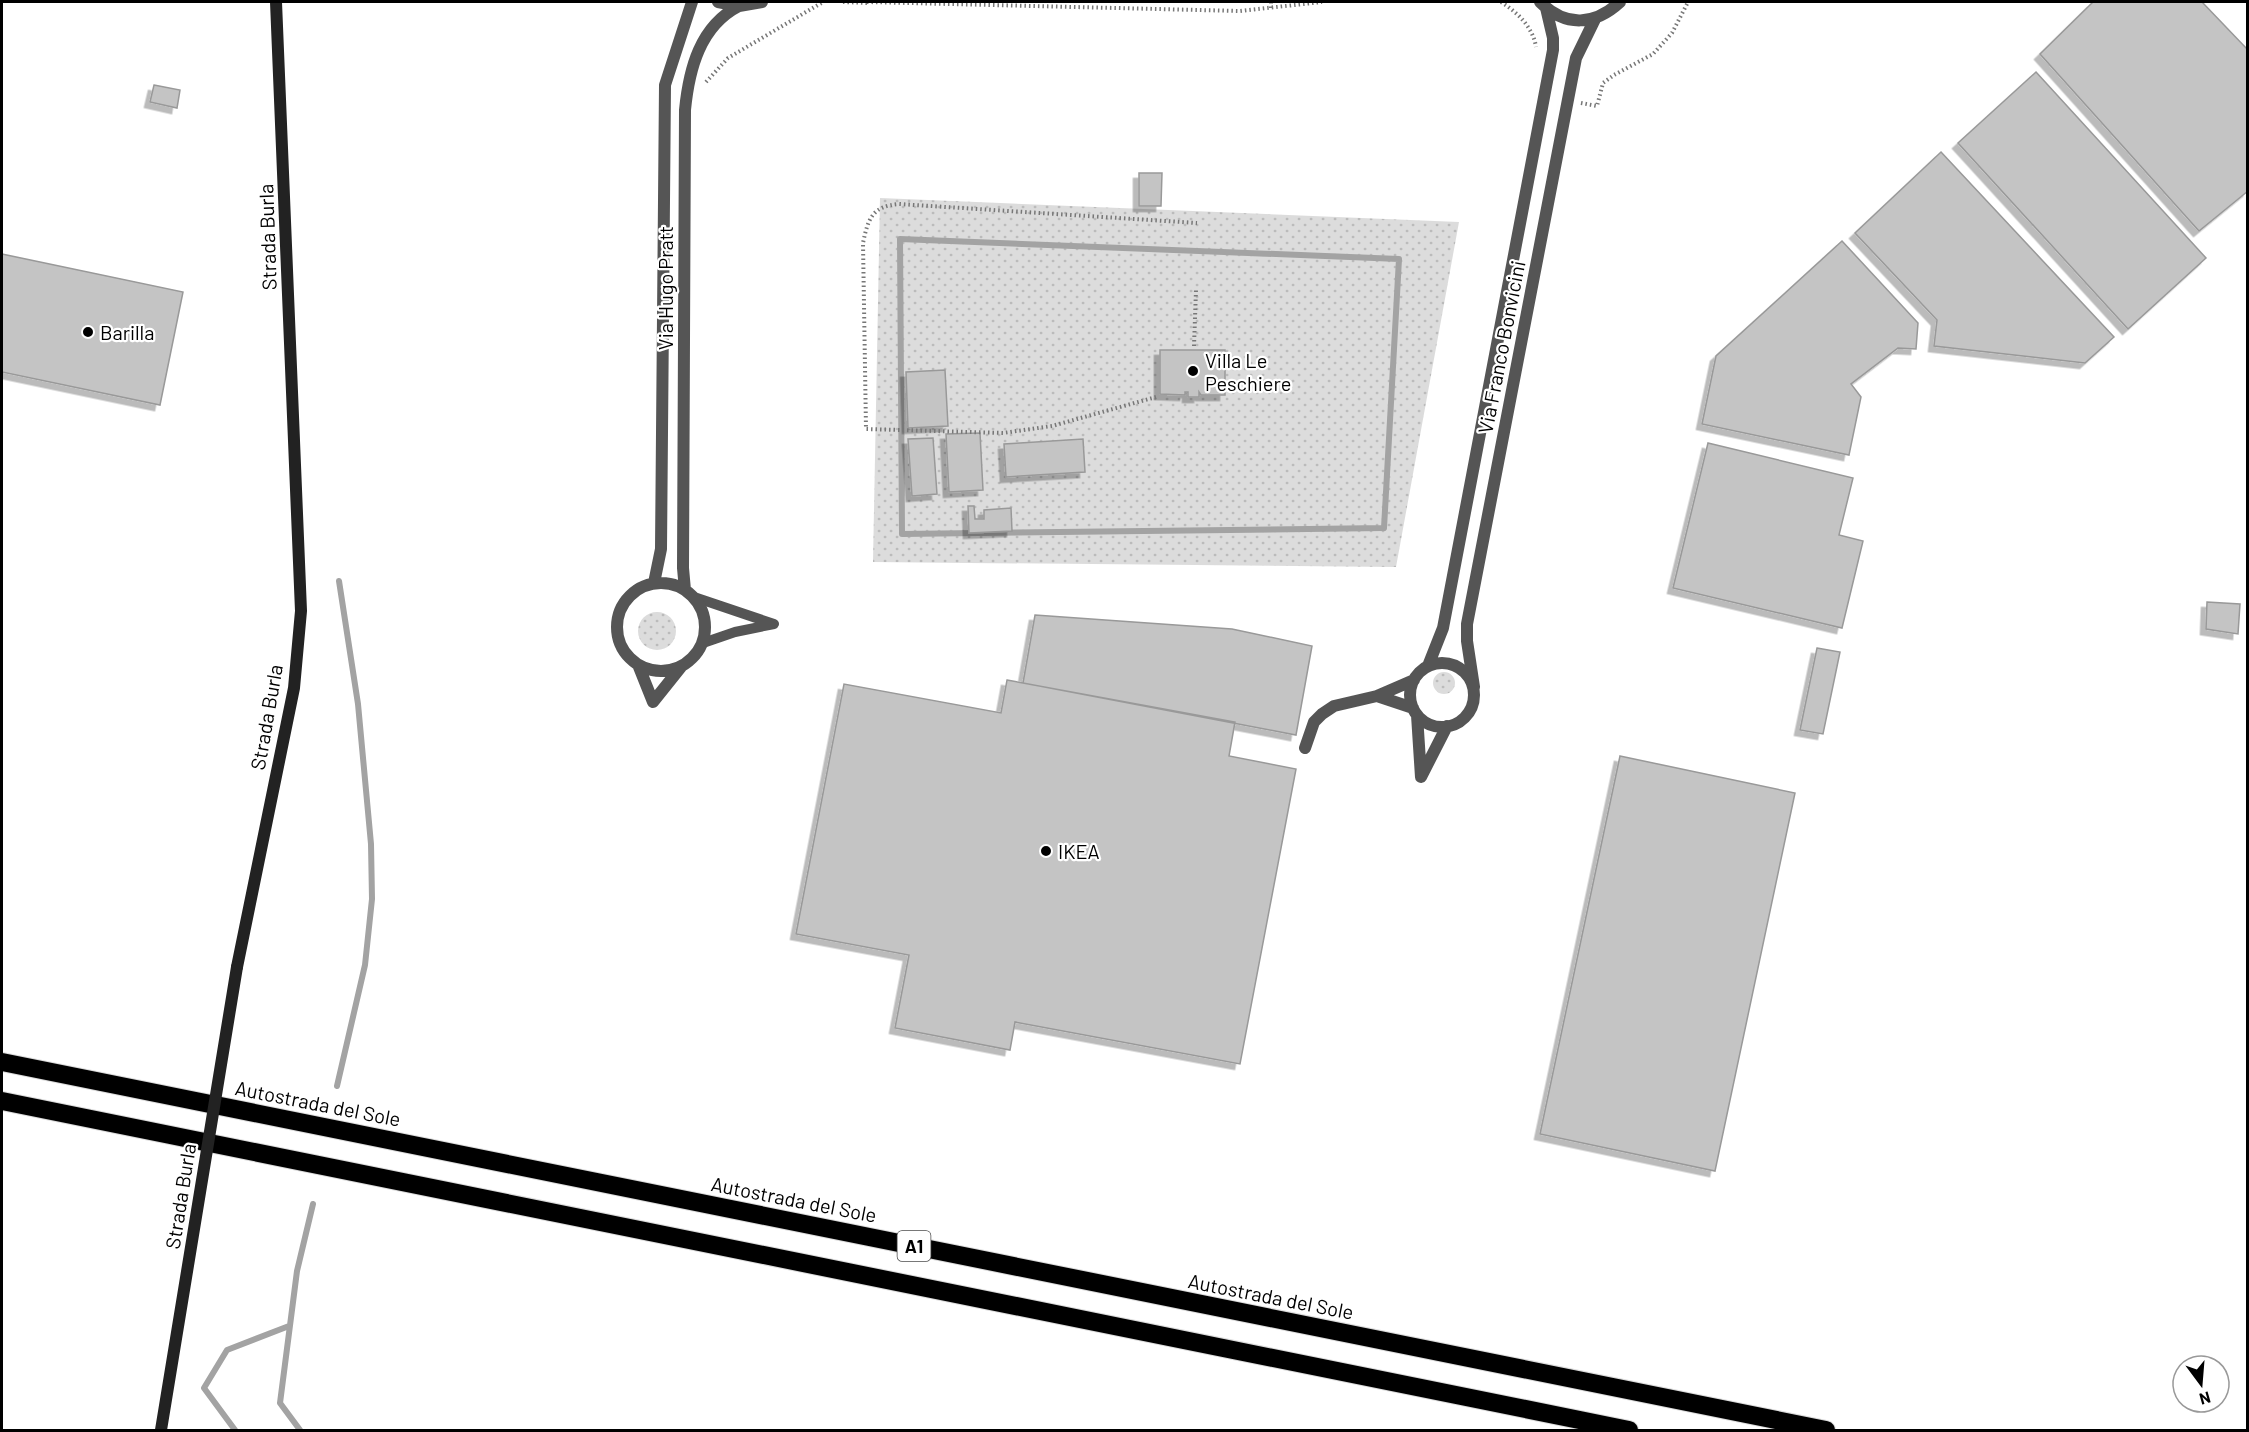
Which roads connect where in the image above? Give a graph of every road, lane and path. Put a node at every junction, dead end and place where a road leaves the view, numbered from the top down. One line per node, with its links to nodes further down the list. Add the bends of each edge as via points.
1 (276, 2): 34 (main road, Strada Burla, bridge, via 301,611 294,688 237,967)
2 (692, 2): 20 (street, Via Hugo Pratt, via 665,85 661,549)
3 (718, 2): 12 (street)
4 (762, 2): 12 (street)
5 (822, 2): 15 (path, via 728,58 706,79)
6 (843, 2): 7 (path)
7 (867, 2): 13 (path)
8 (1271, 2): 13 (path)
9 (1322, 2): 13 (path)
10 (1620, 2): 14 (street)
11 (1543, 5): 14 (street, via 1569,19); 23 (street, Via Franco Bonvicini, via 1553,50 1443,628)
12 (739, 6): 21 (street, Via Hugo Pratt, via 715,22 705,37 687,87 685,110 683,568)
13 (1271, 9)
14 (1594, 19): 27 (street, Via Franco Bonvicini, via 1576,58 1467,624)
15 (705, 86)
16 (1197, 223): 19 (path, via 899,204 876,211 862,243 866,429 1003,433 1052,426)
17 (1196, 290): 18 (path)
18 (1194, 346)
19 (1156, 397)
20 (654, 583): 21 (street, via 665,583); 24 (street, via 631,594 618,616 619,644)
21 (690, 594): 22 (street, via 705,619); 22 (lane, via 774,624)
22 (703, 644): 25 (street)
23 (1428, 666): 26 (street, Via Franco Bonvicini); 27 (street, via 1455,665)
24 (639, 667): 25 (street, via 667,672); 25 (street, via 653,702)
25 (681, 667)
26 (1414, 680): 28 (street); 29 (street, via 1410,699)
27 (1474, 687): 30 (street, Via Franco Bonvicini, via 1472,708 1466,717)
28 (1377, 696): 29 (street); 31 (street, via 1334,706 1322,714 1314,722)
29 (1415, 711): 30 (street, via 1431,725); 30 (street, via 1421,777)
30 (1447, 726)
31 (1305, 748)
32 (2, 1062): 36 (highway, Autostrada del Sole / A1)
33 (2, 1101): 35 (highway, A1)
34 (161, 1431)
35 (1629, 1431)
36 (1826, 1431)

